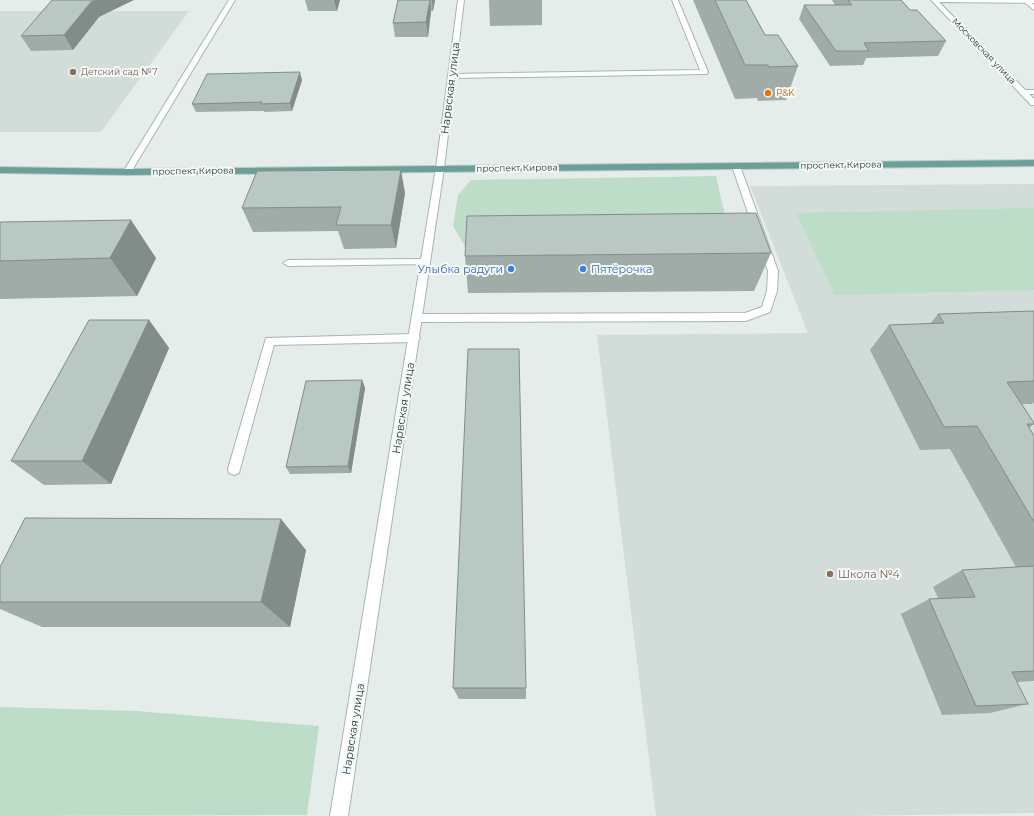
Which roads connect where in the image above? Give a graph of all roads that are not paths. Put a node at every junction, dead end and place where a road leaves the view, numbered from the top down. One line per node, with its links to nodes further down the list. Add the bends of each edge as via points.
1 (232, 0): 16 (street)
2 (461, 0): 8 (street, Нарвская улица)
3 (675, 0): 8 (street, via 704,72)
4 (934, 0): 5 (street); 9 (street, Московская улица)
5 (1026, 1): 6 (street); 7 (street)
6 (1034, 1)
7 (1034, 8)
8 (453, 76): 14 (street, Нарвская улица)
9 (1024, 92): 10 (street); 11 (street, Московская улица)
10 (1034, 92)
11 (1034, 103)
12 (1034, 163): 13 (main road, проспект Кирова)
13 (736, 166): 14 (main road, проспект Кирова); 19 (street, via 773,271 772,292 766,309 746,317)
14 (440, 168): 16 (main road, проспект Кирова); 17 (street, Нарвская улица)
15 (0, 170): 16 (main road, проспект Кирова)
16 (127, 172)
17 (425, 262): 18 (street); 19 (street, Нарвская улица)
18 (288, 263)
19 (417, 318): 20 (street, Нарвская улица)
20 (414, 338): 21 (street, via 270,341); 22 (street, Нарвская улица)
21 (234, 469)
22 (339, 816)

